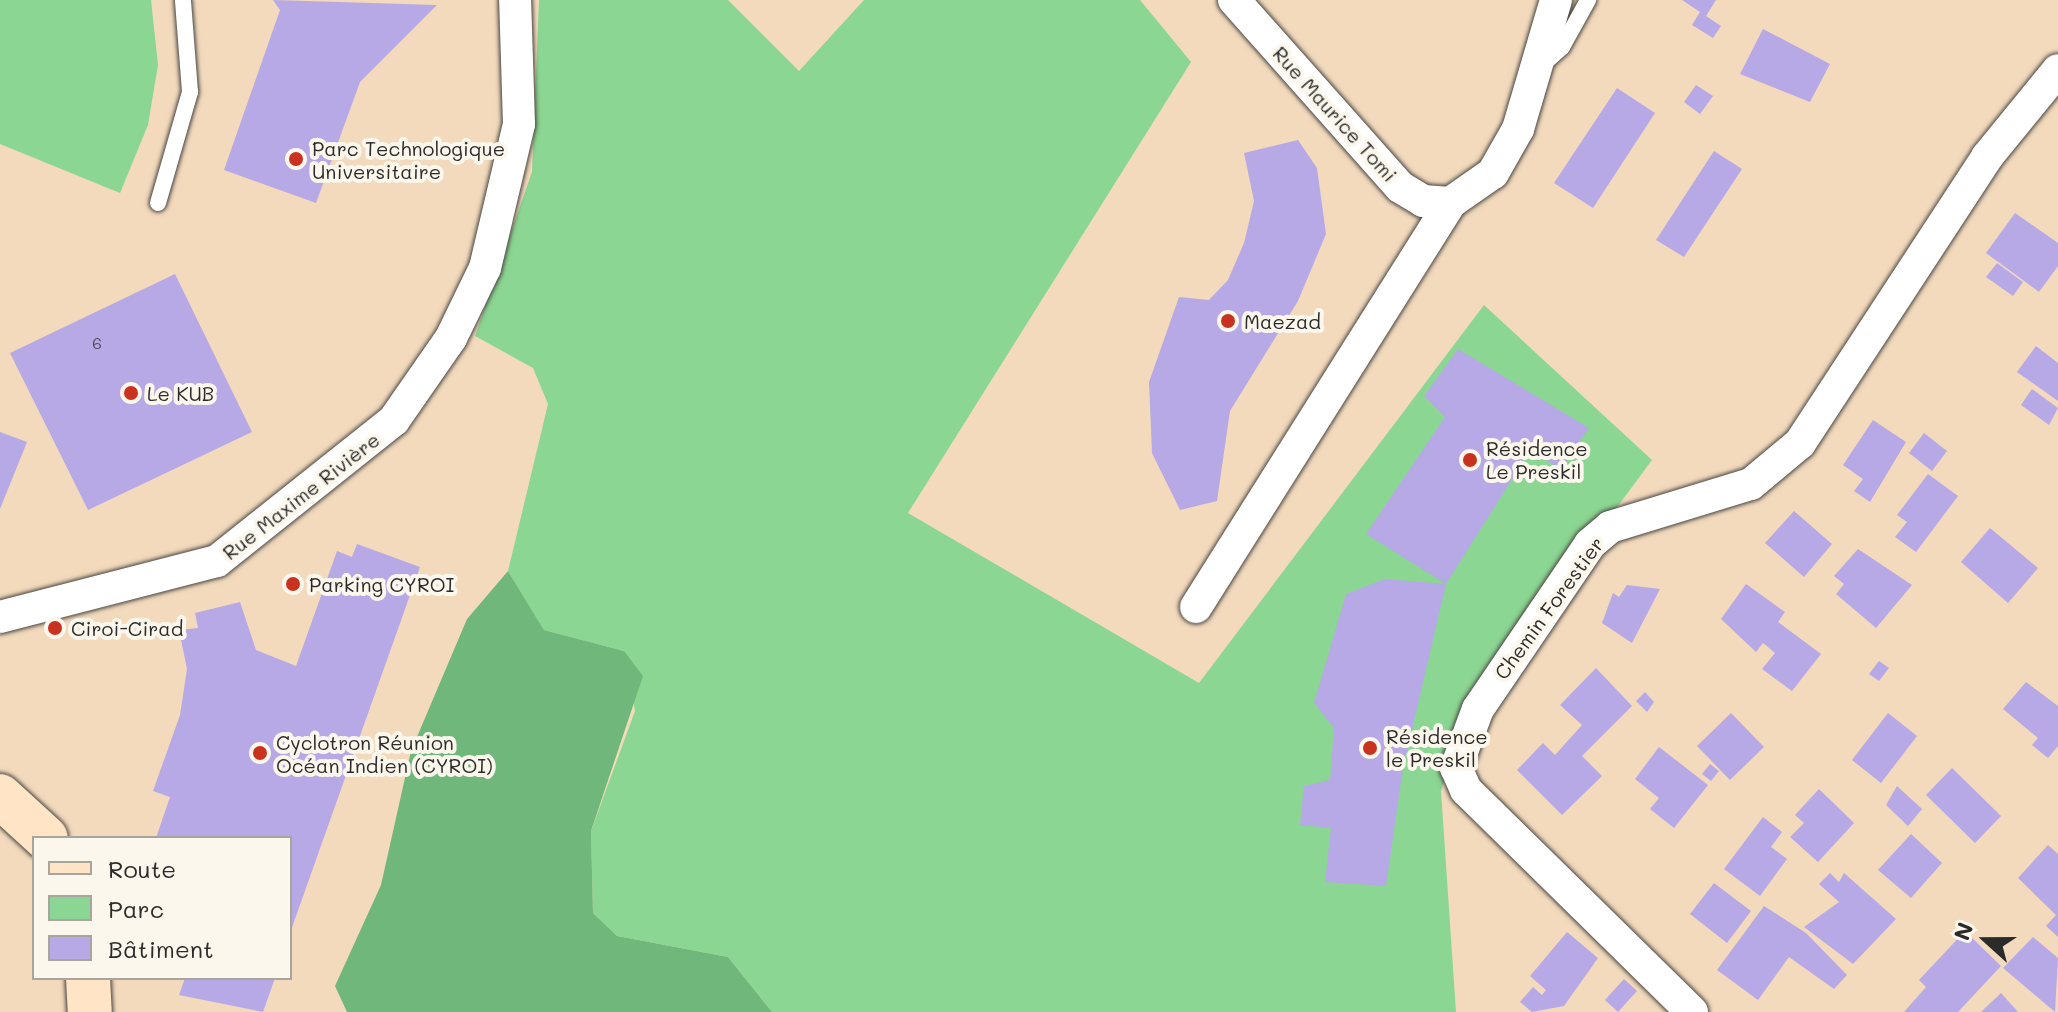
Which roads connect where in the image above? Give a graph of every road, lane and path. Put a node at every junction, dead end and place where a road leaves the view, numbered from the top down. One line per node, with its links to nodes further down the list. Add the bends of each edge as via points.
1 (183, 0): 8 (lane, via 190,92)
2 (515, 0): 11 (street, Rue Maxime Rivière, via 519,124 485,268 451,338 394,420 217,561)
3 (1234, 0): 9 (street, Rue Maurice Tomi, via 1400,187 1423,201)
4 (1556, 0): 6 (street)
5 (1588, 0): 6 (lane, via 1562,47)
6 (1537, 68): 9 (street, via 1518,129 1493,173)
7 (2058, 70): 16 (street, Chemin Forestier, via 1987,157 1800,443 1751,484 1610,527 1590,544 1473,723 1456,768 1485,816)
8 (158, 203)
9 (1450, 203): 10 (street)
10 (1196, 607)
11 (0, 617)
12 (0, 796): 13 (street)
13 (44, 836)
14 (88, 980): 15 (street)
15 (90, 1012)
16 (1692, 1012)

